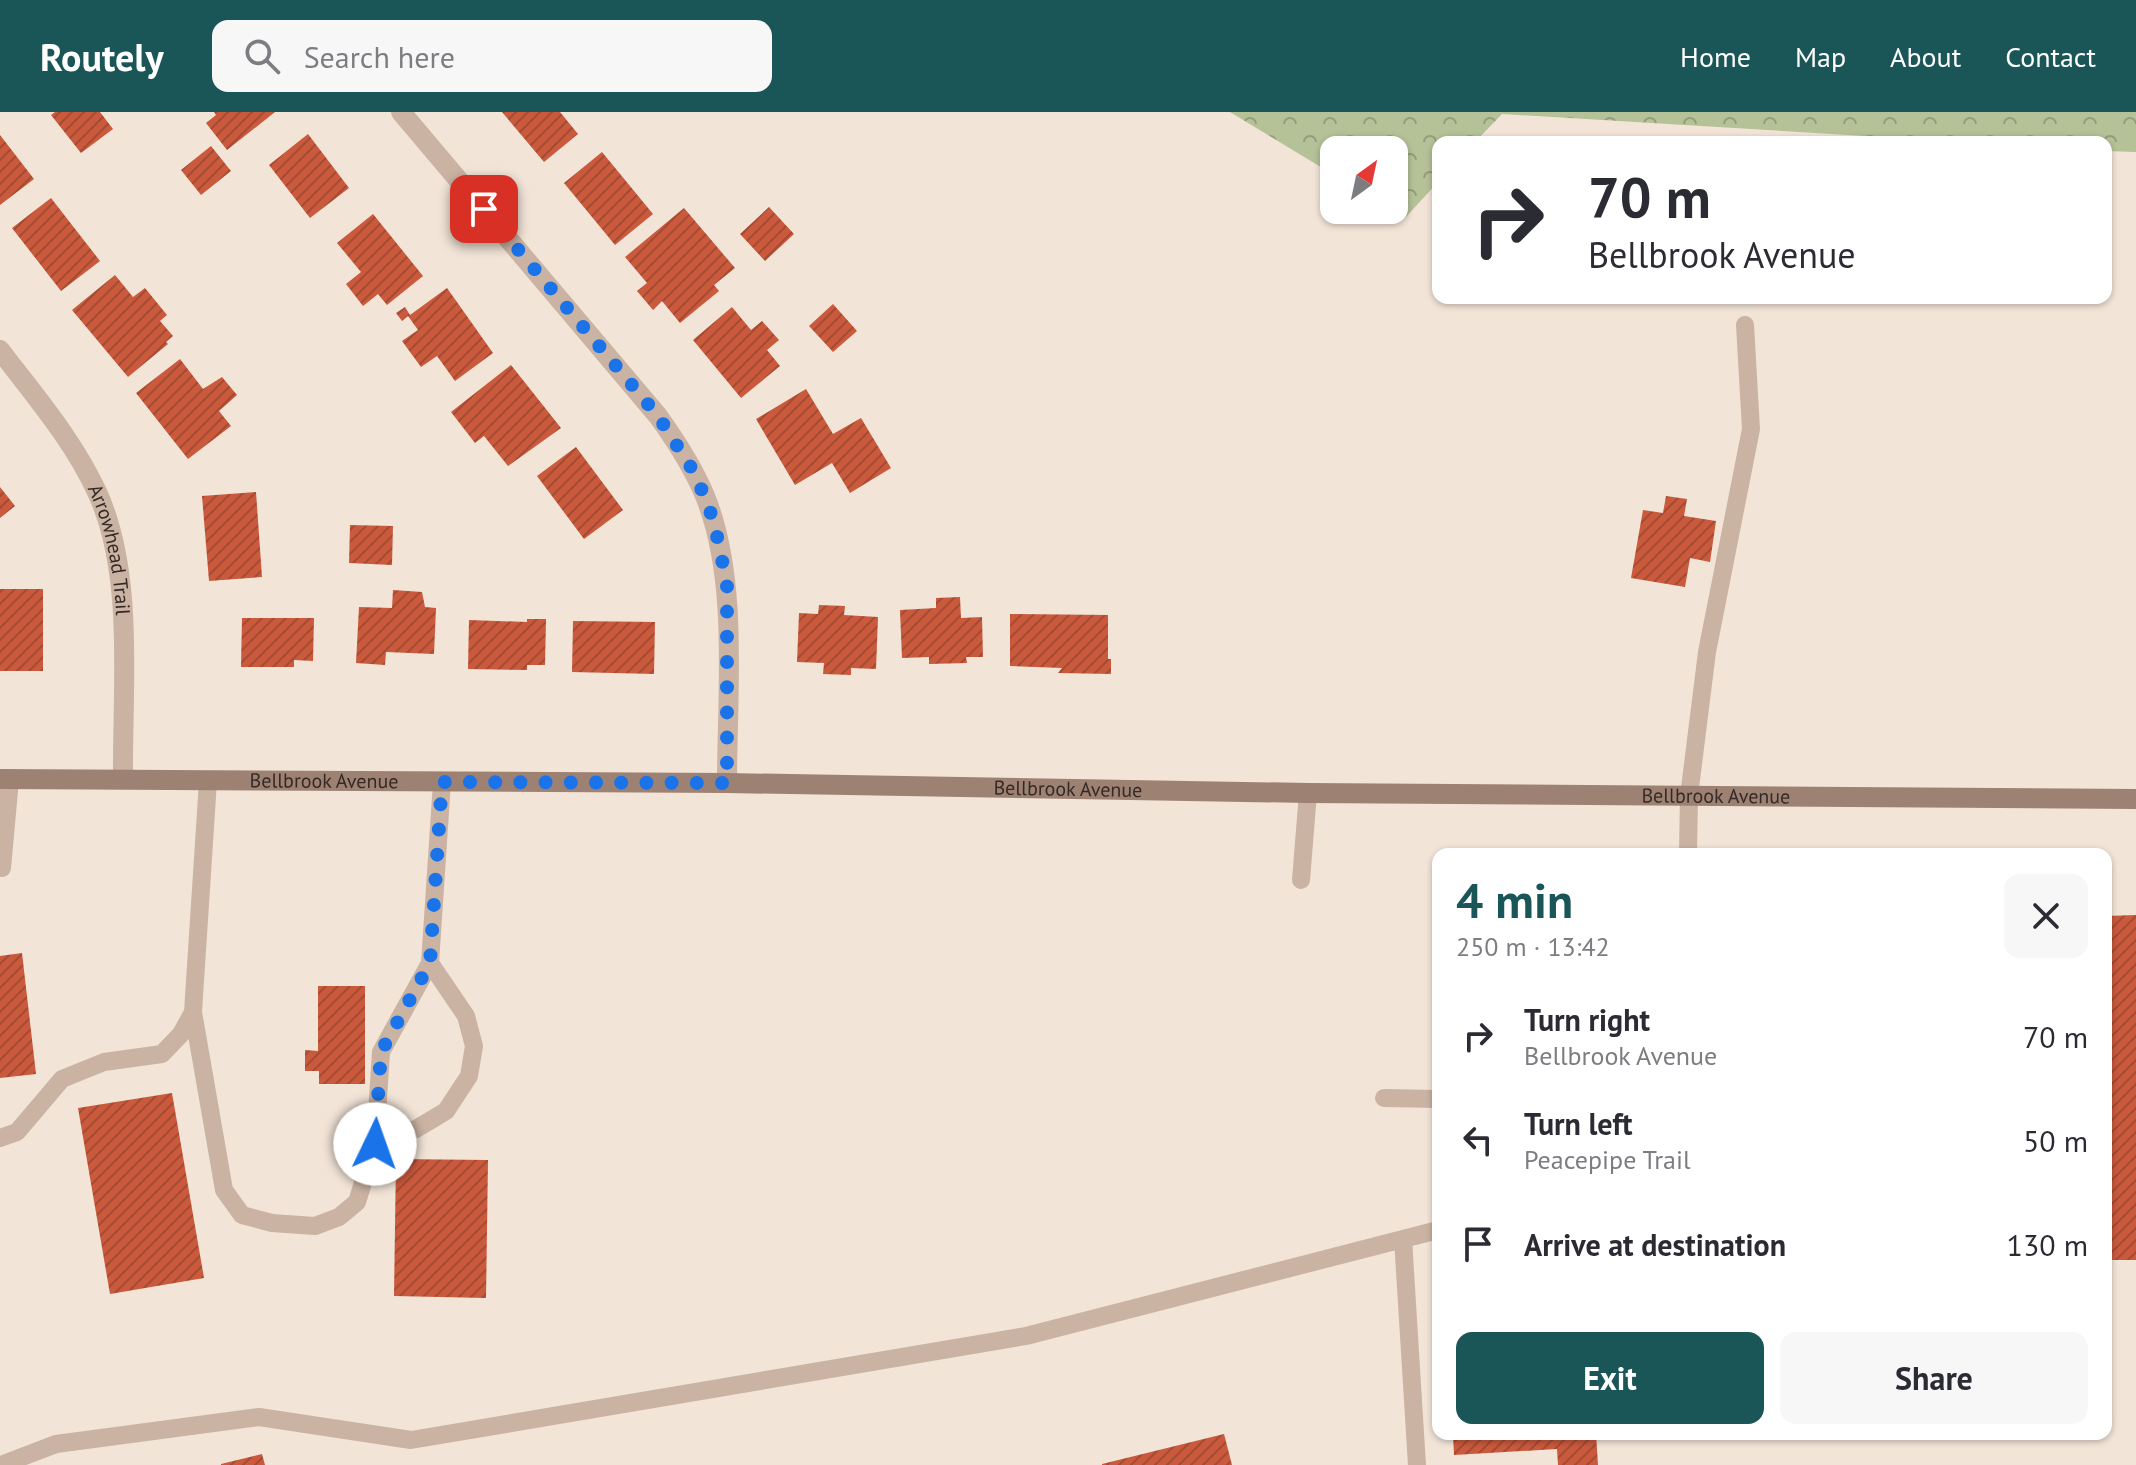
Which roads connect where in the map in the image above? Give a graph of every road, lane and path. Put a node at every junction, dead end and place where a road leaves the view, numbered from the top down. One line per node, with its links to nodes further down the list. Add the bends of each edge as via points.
1 (401, 112): 8 (street, via 658,416 692,469 714,522 727,584)
2 (1745, 325): 10 (lane, via 1751,429 1707,652)
3 (0, 350): 4 (street, Arrowhead Trail, via 87,472 117,553 123,595)
4 (123, 778): 5 (street, Bellbrook Avenue); 6 (street, Bellbrook Avenue)
5 (5, 780): 13 (lane)
6 (208, 781): 7 (street, Bellbrook Avenue); 16 (lane)
7 (442, 782): 8 (street, Bellbrook Avenue); 15 (lane)
8 (727, 783): 9 (street, Bellbrook Avenue)
9 (1308, 793): 10 (street, Bellbrook Avenue); 14 (lane)
10 (1689, 796): 11 (street, Bellbrook Avenue); 12 (lane)
11 (2136, 799)
12 (1688, 848)
13 (2, 868)
14 (1301, 880)
15 (430, 963): 20 (lane, via 381,1052); 20 (lane, via 466,1016 474,1046 469,1076 446,1111)
16 (193, 1012): 19 (lane, via 162,1054 104,1062 62,1079 17,1132); 20 (lane, via 224,1190 242,1215 315,1226 339,1217 357,1202)
17 (1384, 1098): 18 (lane)
18 (1432, 1099)
19 (0, 1138)
20 (375, 1144)
21 (1432, 1232): 22 (lane)
22 (1403, 1239): 23 (lane, via 1026,1336 411,1440 259,1417 56,1444); 24 (lane)
23 (1, 1465)
24 (1417, 1465)

